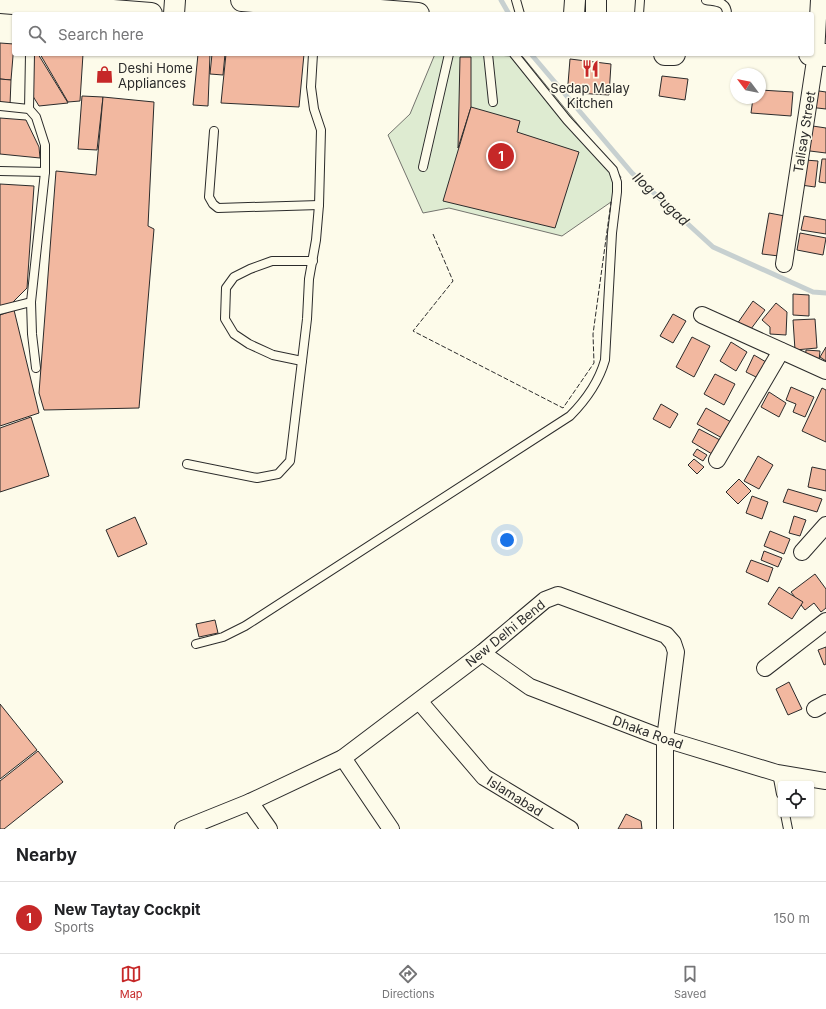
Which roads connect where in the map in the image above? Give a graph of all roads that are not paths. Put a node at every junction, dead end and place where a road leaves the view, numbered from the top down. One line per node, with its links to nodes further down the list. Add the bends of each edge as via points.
1 (175, 0): 13 (street)
2 (242, 0): 11 (main road)
3 (516, 0): 15 (lane)
4 (575, 0): 16 (street)
5 (596, 0): 17 (street)
6 (640, 0): 18 (lane)
7 (706, 0): 19 (lane, via 722,2)
8 (819, 0): 20 (street, Talisay Street)
9 (0, 2): 10 (main road)
10 (30, 9): 12 (main road)
11 (316, 10): 14 (main road)
12 (103, 12)
13 (174, 12)
14 (367, 12)
15 (519, 12)
16 (574, 12)
17 (596, 12)
18 (640, 12)
19 (727, 12)
20 (817, 55): 35 (street, Talisay Street)
21 (30, 56): 28 (lane)
22 (313, 56): 33 (lane, via 311,87 314,110 321,130)
23 (449, 56): 30 (lane)
24 (488, 56): 26 (lane)
25 (516, 56): 48 (lane, via 567,120 613,170 617,182 605,360 602,371 581,405 570,416 245,626 223,637)
26 (493, 102)
27 (0, 106): 28 (lane)
28 (29, 109): 32 (lane, via 36,117 45,145)
29 (214, 131): 33 (lane, via 209,197 218,208)
30 (423, 167)
31 (0, 171): 32 (lane)
32 (45, 172): 36 (lane)
33 (319, 205): 34 (lane)
34 (313, 261): 40 (lane); 40 (lane, via 272,261 234,277 226,288 225,320 234,334 273,355)
35 (784, 264)
36 (31, 302): 37 (lane); 41 (lane)
37 (0, 310)
38 (702, 315): 39 (street)
39 (781, 351): 42 (street); 43 (street)
40 (302, 361): 44 (lane, via 290,461 278,474 257,478)
41 (36, 368)
42 (826, 371)
43 (717, 460)
44 (187, 464)
45 (826, 525): 46 (street)
46 (802, 552)
47 (826, 621): 50 (street)
48 (196, 644)
49 (482, 653): 51 (street, New Delhi Bend); 52 (street, Dhaka Road, via 530,687); 52 (street, New Delhi Bend, via 545,600 558,595 666,635 673,642 676,652)
50 (765, 668)
51 (419, 701): 53 (street, New Delhi Bend); 62 (street, Islamabad, via 484,777)
52 (665, 739): 54 (street, Dhaka Road); 63 (street, New Delhi Bend)
53 (343, 758): 57 (street, New Delhi Bend); 61 (street)
54 (777, 773): 55 (lane); 56 (street, Dhaka Road)
55 (779, 781)
56 (826, 781)
57 (250, 802): 59 (street, New Delhi Bend); 60 (street)
58 (786, 817): 64 (lane)
59 (184, 829)
60 (269, 829)
61 (391, 829)
62 (570, 829)
63 (665, 829)
64 (788, 829)

